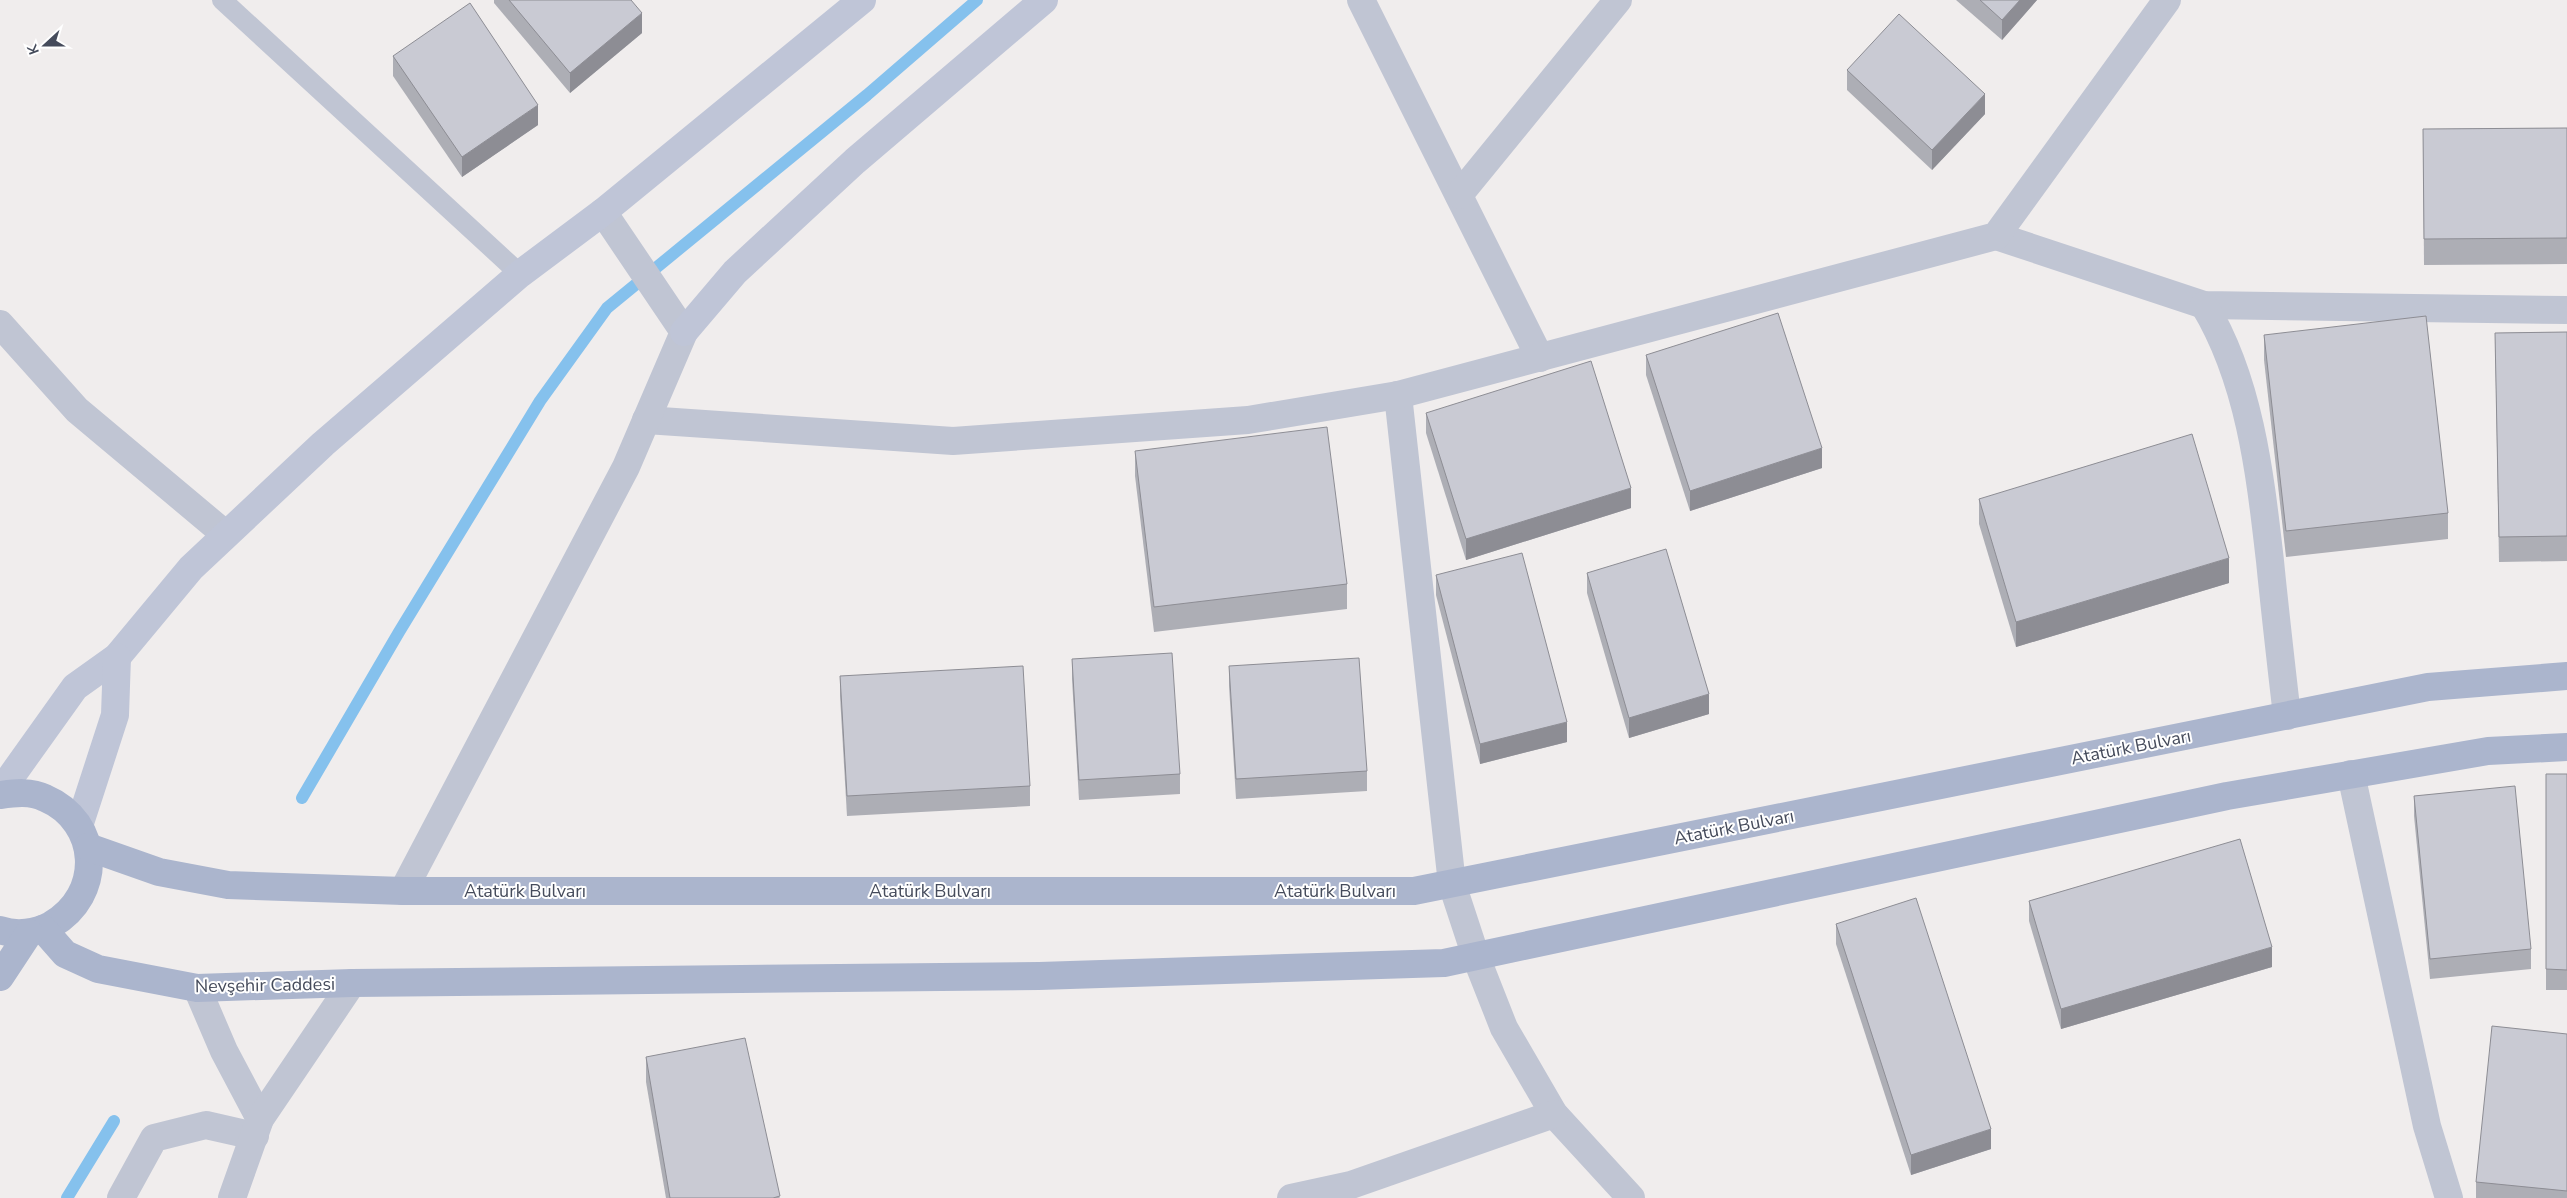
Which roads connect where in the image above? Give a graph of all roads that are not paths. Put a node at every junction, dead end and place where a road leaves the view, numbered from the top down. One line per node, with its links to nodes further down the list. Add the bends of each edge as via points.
1 (222, 0): 10 (lane)
2 (862, 0): 8 (street)
3 (1044, 0): 14 (street, via 848,167 735,272)
4 (1361, 0): 7 (street)
5 (1618, 0): 7 (street)
6 (2166, 0): 9 (street)
7 (1459, 195): 15 (street)
8 (603, 212): 10 (street); 14 (street)
9 (1996, 236): 11 (street); 15 (street)
10 (520, 274): 18 (street, via 323,444)
11 (2204, 305): 12 (street); 21 (street, via 2219,330 2240,385 2262,492)
12 (2567, 310)
13 (0, 324): 18 (street, via 77,410)
14 (684, 332): 17 (street)
15 (1540, 358): 16 (street)
16 (1398, 395): 17 (street, via 1248,420 953,441); 26 (street)
17 (646, 420): 27 (street, via 626,467)
18 (225, 534): 19 (street, via 191,568)
19 (117, 657): 24 (street, via 75,687); 25 (street, via 115,715)
20 (2567, 676): 21 (main road, Atatürk Bulvarı, via 2428,687)
21 (2287, 716): 26 (main road, Atatürk Bulvarı)
22 (2567, 747): 23 (main road, via 2488,751)
23 (2351, 774): 30 (main road, via 2227,796); 40 (street, via 2425,1116)
24 (0, 794): 25 (main road, via 21,792 44,797 64,808)
25 (84, 836): 27 (main road, Atatürk Bulvarı, via 159,872 228,885); 29 (main road, via 89,873 81,897 65,917)
26 (1452, 884): 27 (main road, Atatürk Bulvarı, via 1414,892); 30 (street)
27 (403, 890)
28 (0, 930): 29 (main road)
29 (36, 931): 31 (main road); 33 (main road, Nevşehir Caddesi, via 65,954 98,969)
30 (1476, 957): 32 (main road, via 1444,963 1039,976); 34 (street, via 1504,1028)
31 (0, 976)
32 (352, 984): 33 (main road, Nevşehir Caddesi); 35 (street)
33 (197, 988): 35 (street)
34 (1554, 1114): 38 (street, via 1351,1185); 39 (street)
35 (257, 1127): 36 (street, via 206,1125 154,1138); 37 (street)
36 (121, 1198)
37 (232, 1198)
38 (1292, 1198)
39 (1630, 1198)
40 (2449, 1198)

